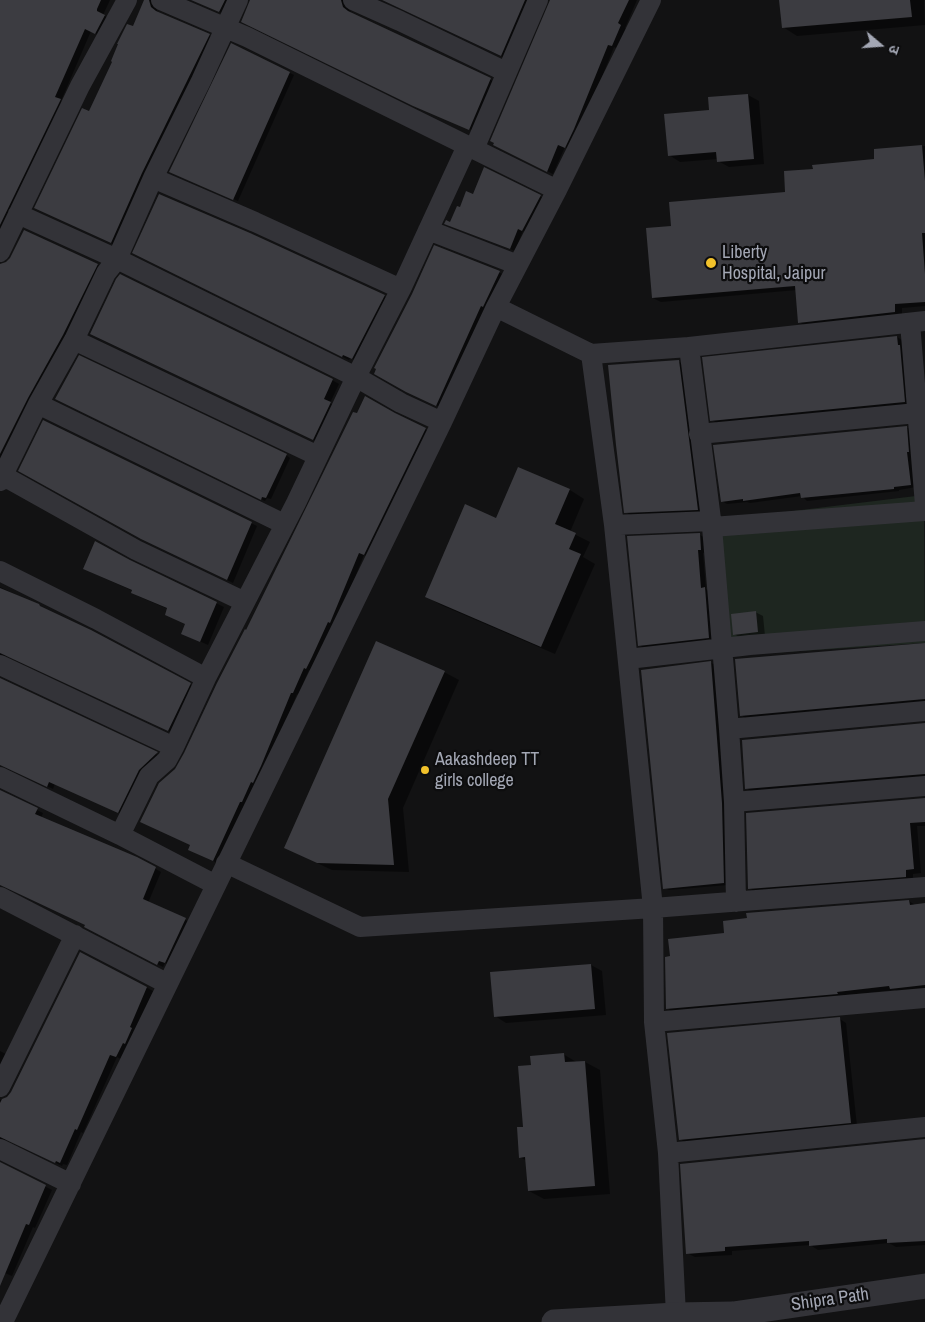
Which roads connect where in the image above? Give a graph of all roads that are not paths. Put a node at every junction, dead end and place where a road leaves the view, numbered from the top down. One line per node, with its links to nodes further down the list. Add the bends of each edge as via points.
1 (128, 0): 12 (street, via 80,86)
2 (162, 0): 7 (street)
3 (238, 0): 7 (street)
4 (353, 0): 8 (street)
5 (538, 0): 8 (street)
6 (650, 0): 11 (street)
7 (225, 28): 9 (street); 10 (street)
8 (506, 72): 9 (street)
9 (470, 148): 11 (street); 13 (street)
10 (153, 178): 15 (street); 17 (street)
11 (557, 190): 16 (street)
12 (18, 214): 14 (street); 15 (street)
13 (428, 230): 16 (street); 17 (street)
14 (0, 252)
15 (117, 259): 20 (street, via 106,273); 23 (street)
16 (518, 265): 18 (street)
17 (401, 289): 23 (street)
18 (496, 307): 22 (street); 26 (street)
19 (918, 322): 21 (street); 25 (street)
20 (74, 340): 24 (street); 28 (street)
21 (689, 346): 22 (street); 27 (street)
22 (591, 354): 35 (street)
23 (356, 377): 26 (street); 28 (street)
24 (38, 404): 29 (street); 33 (street)
25 (917, 413): 27 (street); 30 (street)
26 (442, 422): 50 (street)
27 (699, 434): 34 (street)
28 (318, 456): 33 (street)
29 (1, 477): 37 (street, via 136,550)
30 (925, 501): 31 (street)
31 (925, 505)
32 (925, 511): 34 (street)
33 (284, 524): 37 (street)
34 (711, 524): 35 (street); 39 (street)
35 (614, 525): 40 (street)
36 (0, 571): 42 (street)
37 (245, 602): 42 (street)
38 (925, 631): 39 (street)
39 (722, 648): 40 (street); 44 (street)
40 (628, 659): 55 (street)
41 (0, 665): 45 (street)
42 (206, 678): 45 (street)
43 (925, 711): 44 (street)
44 (730, 729): 48 (street)
45 (174, 747): 49 (street, via 167,760 149,776)
46 (0, 777): 49 (street)
47 (925, 786): 48 (street)
48 (734, 802): 54 (street)
49 (120, 835): 51 (street)
50 (226, 863): 51 (street); 55 (street, via 360,927)
51 (216, 885): 57 (street)
52 (925, 887): 54 (street)
53 (0, 897): 56 (street)
54 (736, 902): 55 (street)
55 (653, 908): 59 (street)
56 (75, 935): 57 (street); 60 (street)
57 (168, 984): 64 (street)
58 (925, 998): 59 (street)
59 (654, 1022): 63 (street)
60 (0, 1087)
61 (925, 1127): 63 (street)
62 (0, 1149): 64 (street)
63 (668, 1153): 67 (street)
64 (71, 1184): 68 (street)
65 (925, 1286): 66 (street, Shipra Path)
66 (748, 1312): 67 (street, Shipra Path); 70 (street)
67 (676, 1315): 69 (street, Shipra Path)
68 (3, 1322)
69 (554, 1322)
70 (774, 1322)

